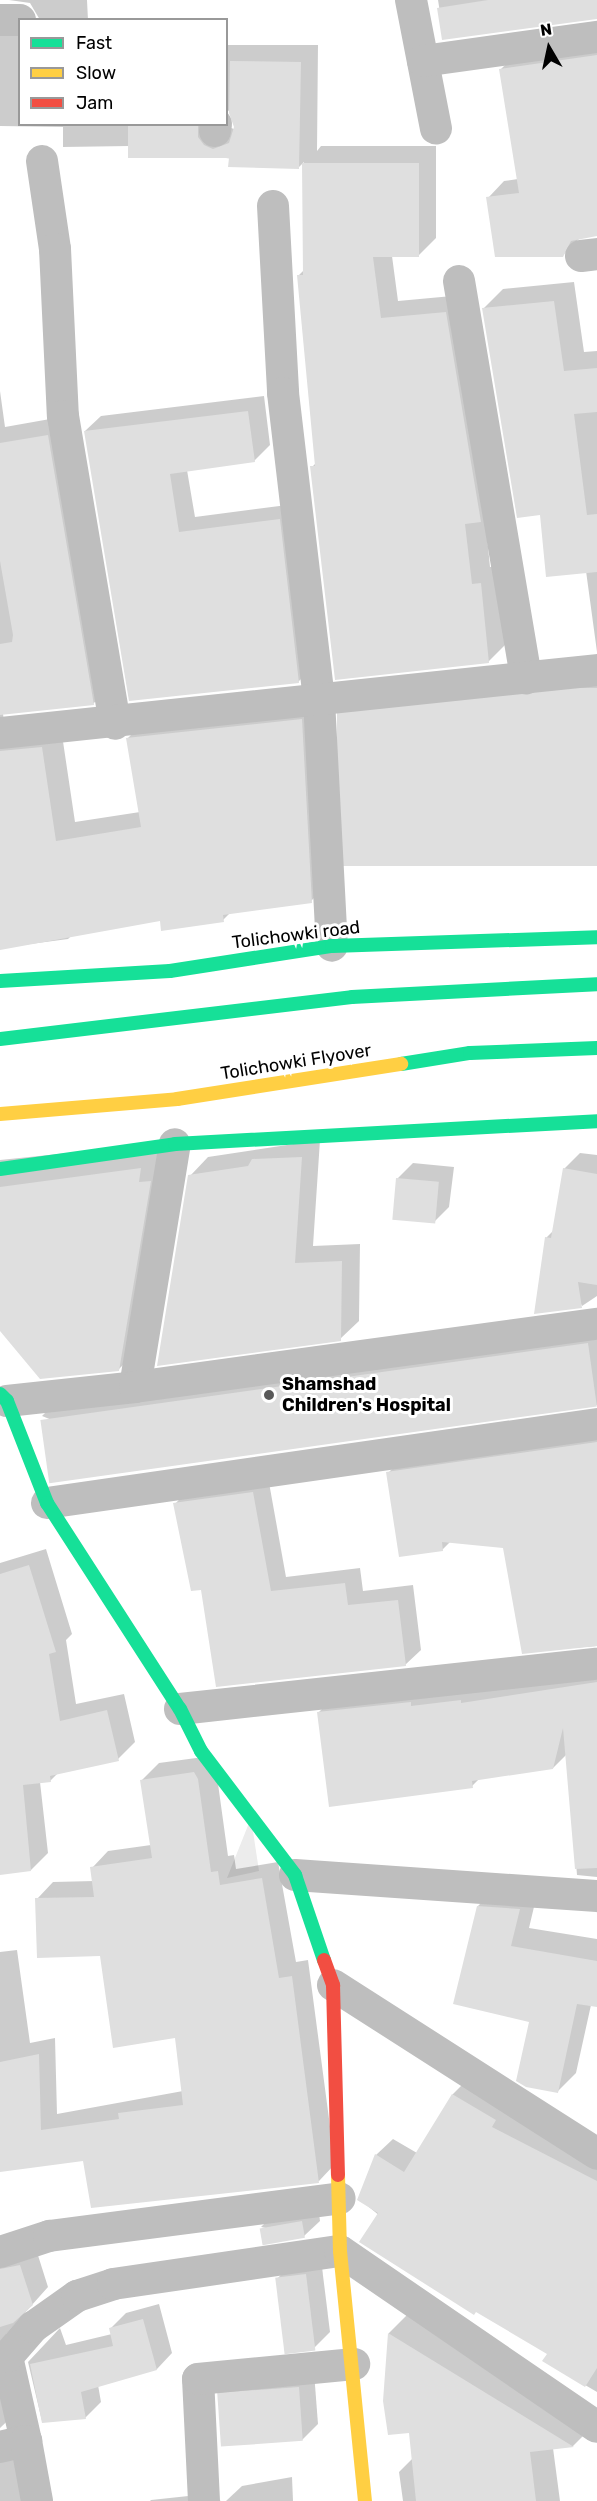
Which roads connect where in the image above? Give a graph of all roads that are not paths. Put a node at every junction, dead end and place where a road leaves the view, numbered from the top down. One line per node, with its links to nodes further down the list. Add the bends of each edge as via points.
1 (411, 0): 5 (street)
2 (0, 20): 3 (street)
3 (18, 20)
4 (597, 37): 5 (street)
5 (423, 61): 6 (street)
6 (436, 129)
7 (42, 161): 13 (street, via 55,249 63,416)
8 (273, 206): 12 (street, via 283,393)
9 (459, 281): 11 (street)
10 (597, 670): 11 (street)
11 (526, 678): 12 (street)
12 (319, 700): 13 (street); 16 (street)
13 (115, 724): 14 (street)
14 (0, 733)
15 (597, 937): 16 (main road, Tolichowki road)
16 (332, 946): 17 (main road, Tolichowki road, via 170,971)
17 (0, 981)
18 (597, 984): 19 (main road, via 352,997)
19 (0, 1039)
20 (597, 1048): 21 (main road, Tolichowki Flyover, via 470,1053 177,1099)
21 (0, 1114)
22 (597, 1121): 23 (main road)
23 (175, 1144): 24 (main road); 26 (street)
24 (0, 1169)
25 (597, 1324): 26 (street)
26 (135, 1388): 27 (street)
27 (3, 1397): 29 (main road)
28 (597, 1424): 29 (street)
29 (47, 1503): 31 (main road)
30 (597, 1664): 31 (street)
31 (180, 1710): 32 (main road, via 201,1751)
32 (295, 1875): 33 (street); 34 (main road)
33 (597, 1896)
34 (333, 1985): 35 (street); 36 (main road)
35 (597, 2154)
36 (340, 2198): 37 (main road); 38 (street, via 49,2236)
37 (340, 2251): 39 (main road); 40 (street); 41 (street, via 113,2284 77,2296 33,2327 7,2357)
38 (0, 2252)
39 (354, 2364): 43 (street, via 198,2379); 44 (main road)
40 (597, 2427)
41 (13, 2444): 42 (street)
42 (38, 2501)
43 (204, 2501)
44 (365, 2501)

